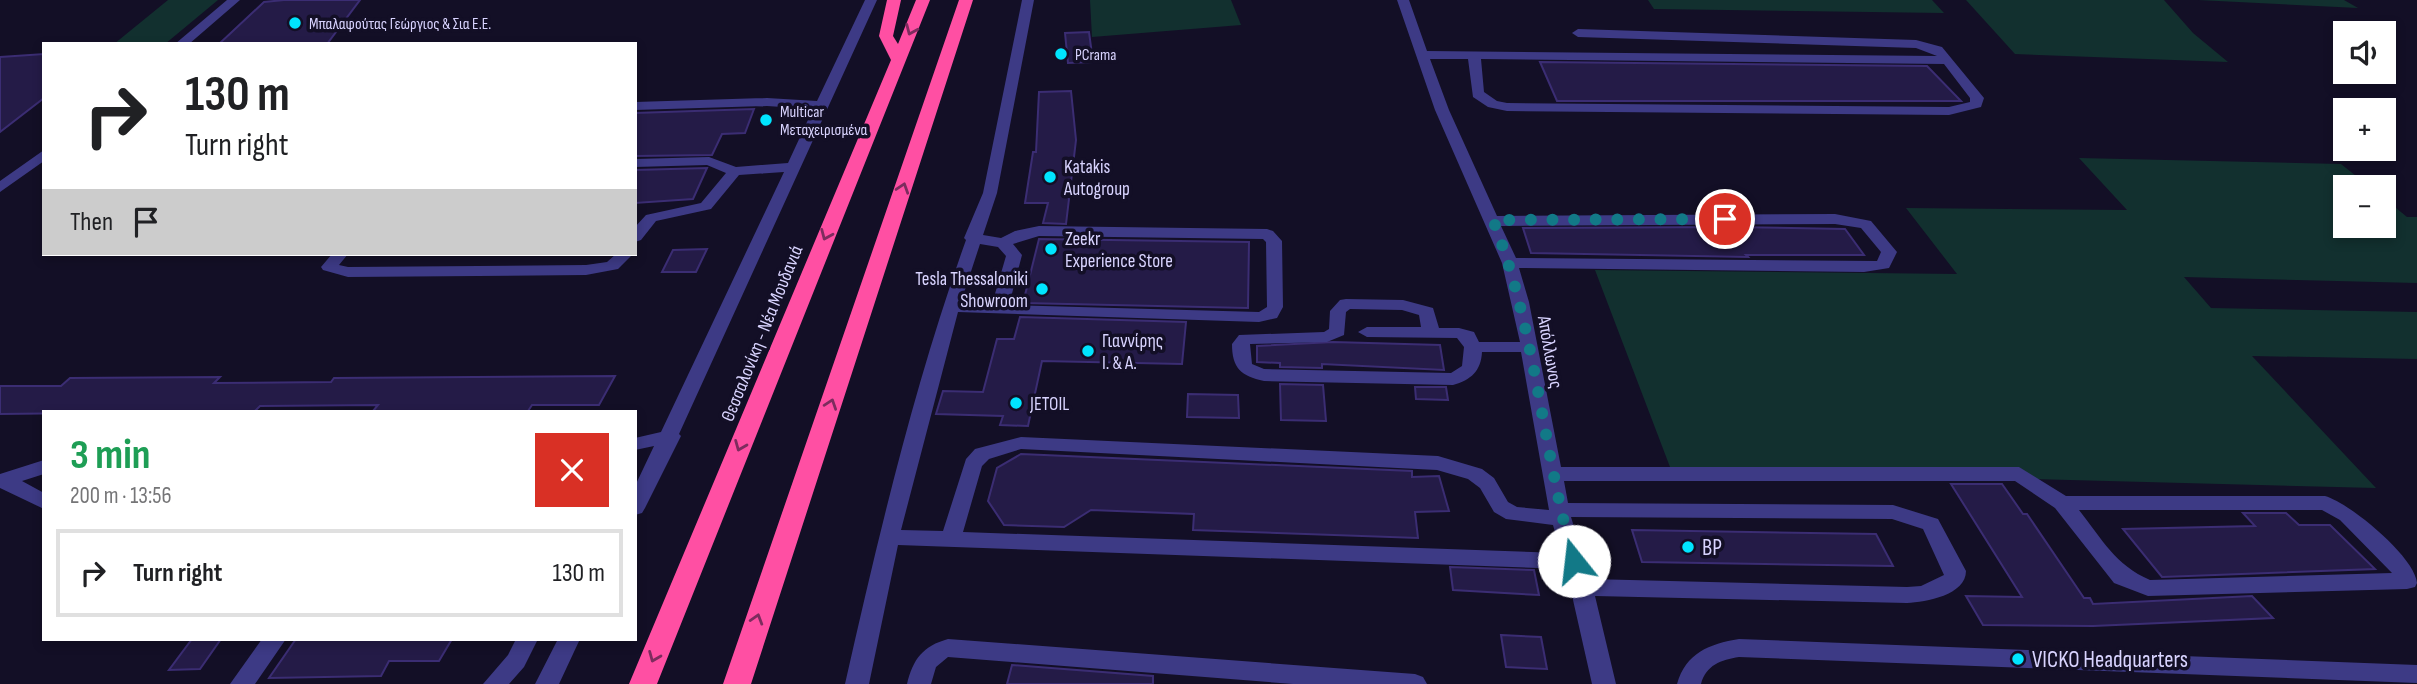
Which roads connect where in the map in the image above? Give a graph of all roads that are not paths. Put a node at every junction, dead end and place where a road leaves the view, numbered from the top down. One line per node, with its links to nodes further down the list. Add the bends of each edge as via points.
1 (234, 0): 9 (street)
2 (871, 0): 14 (street)
3 (894, 0): 12 (highway, via 886,37)
4 (923, 0): 12 (highway, Θεσσαλονίκη - Νέα Μουδανιά, one-way to 12)
5 (967, 0): 55 (highway, one-way to 5)
6 (1028, 0): 23 (street, via 990,194)
7 (1403, 0): 10 (street, Απόλλωνος)
8 (1578, 33): 13 (street, via 1916,44 1938,50)
9 (183, 42)
10 (1423, 55): 11 (street); 21 (street, Απόλλωνος, via 1442,110)
11 (1474, 55): 13 (street); 13 (street, via 1478,94 1483,100 1507,107 1539,108 1949,111 1976,104 1977,98)
12 (898, 59): 54 (highway, Θεσσαλονίκη - Νέα Μουδανιά, one-way to 54)
13 (1948, 60)
14 (822, 105): 15 (street); 18 (street)
15 (637, 106)
16 (42, 156): 20 (street)
17 (637, 163): 19 (street, via 709,161)
18 (795, 167): 19 (street); 34 (street)
19 (734, 171): 22 (street, via 713,204 651,218)
20 (0, 188)
21 (1493, 220): 27 (street, Απόλλωνος); 27 (street, via 1835,219 1866,224 1889,252 1883,265 1864,267)
22 (637, 235)
23 (972, 238): 24 (street); 28 (street)
24 (1003, 243): 29 (street, via 1014,255); 29 (street, via 1039,231 1267,234 1274,241 1275,307 1271,314 1259,317)
25 (338, 256): 26 (street, via 329,267 374,272 586,270 612,266)
26 (623, 256)
27 (1510, 263): 33 (street, Απόλλωνος)
28 (950, 306): 29 (street); 43 (street)
29 (999, 310)
30 (1367, 332): 31 (street)
31 (1431, 333): 32 (street, via 1465,334); 32 (street, via 1427,312 1414,307 1346,304 1338,311 1338,331 1327,337 1245,339 1241,366 1264,375 1453,379 1472,368)
32 (1473, 347): 33 (street)
33 (1528, 348): 37 (street, Απόλλωνος)
34 (671, 436): 35 (street); 41 (street)
35 (637, 444)
36 (42, 468): 38 (street)
37 (1553, 474): 40 (street, via 2019,474); 42 (street, Απόλλωνος)
38 (3, 481): 39 (street)
39 (42, 501)
40 (2062, 503): 40 (street, via 2113,569 2148,588 2402,583 2408,578 2347,515 2325,503)
41 (637, 504)
42 (1561, 514): 44 (street, via 1513,514 1501,507 1487,483 1475,474 1438,463 1021,443 982,454 973,464); 45 (street, Απόλλωνος); 46 (street, via 1893,512 1931,524 1955,571 1955,579 1942,587 1907,595)
43 (890, 537): 44 (street); 56 (street)
44 (951, 538): 45 (street)
45 (1574, 561): 46 (street, Απόλλωνος)
46 (1582, 587): 59 (street, Απόλλωνος)
47 (274, 641): 51 (street)
48 (526, 641): 52 (street, via 516,661)
49 (568, 641): 53 (street)
50 (2417, 674): 60 (street, via 1739,648 1716,651 1702,660)
51 (242, 684)
52 (495, 684)
53 (547, 684)
54 (643, 684)
55 (737, 684)
56 (857, 684)
57 (919, 684): 58 (street, via 930,655 948,648)
58 (1415, 684)
59 (1604, 684)
60 (1689, 684)

